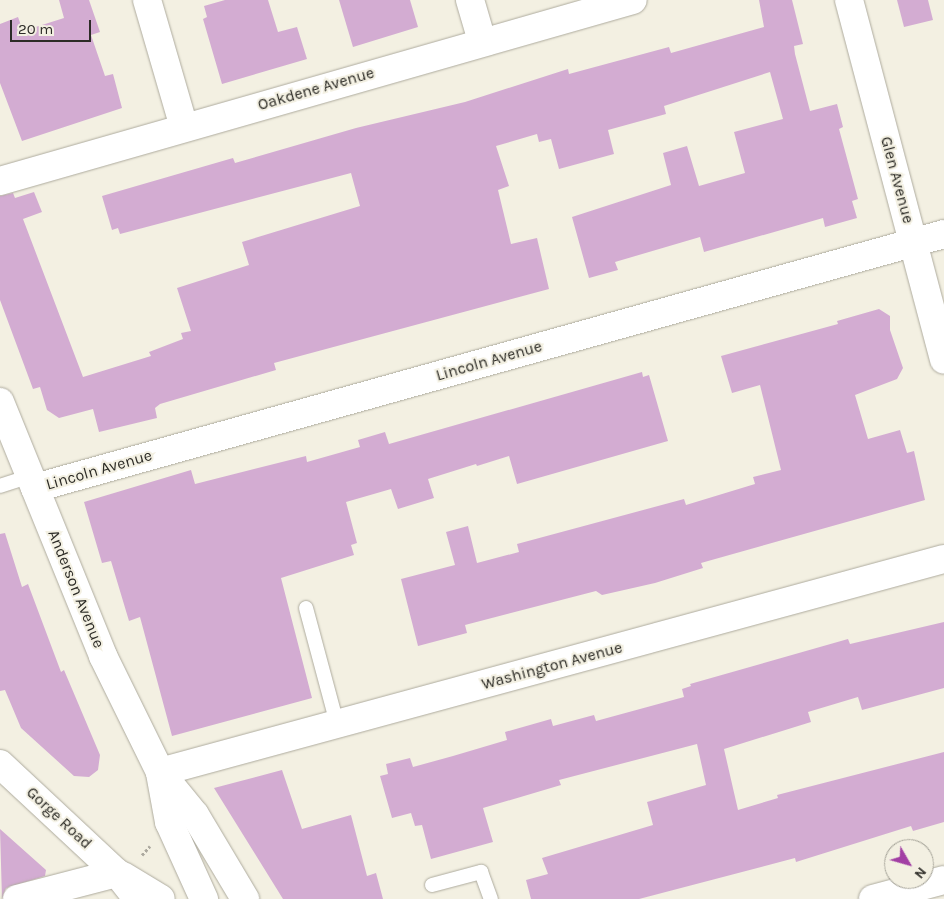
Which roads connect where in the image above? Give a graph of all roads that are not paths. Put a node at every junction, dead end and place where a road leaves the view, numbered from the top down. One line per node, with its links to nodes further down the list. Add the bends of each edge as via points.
1 (147, 0): 6 (street)
2 (470, 0): 5 (street)
3 (633, 0): 5 (street, Oakdene Avenue)
4 (849, 0): 9 (street, Glen Avenue)
5 (482, 41): 6 (street, Oakdene Avenue)
6 (184, 127): 7 (street, Oakdene Avenue)
7 (0, 181)
8 (944, 234): 9 (street, Lincoln Avenue)
9 (914, 243): 10 (street, Glen Avenue); 12 (street, Lincoln Avenue)
10 (944, 360)
11 (0, 402): 12 (street, Anderson Avenue)
12 (32, 482): 13 (lane); 18 (street, Anderson Avenue, via 104,656)
13 (0, 486)
14 (944, 559): 16 (street, Washington Avenue)
15 (306, 608): 16 (lane)
16 (337, 724): 18 (street, Washington Avenue)
17 (0, 764): 19 (street, Gorge Road)
18 (160, 772): 25 (street, Anderson Avenue, via 169,822); 26 (street, Anderson Avenue, via 195,815)
19 (117, 872): 22 (street); 23 (street, Gorge Road); 24 (street, Gorge Road)
20 (944, 880): 28 (street)
21 (432, 885): 27 (lane, via 481,872)
22 (17, 899)
23 (137, 899)
24 (161, 899)
25 (204, 899)
26 (244, 899)
27 (491, 899)
28 (873, 899)

